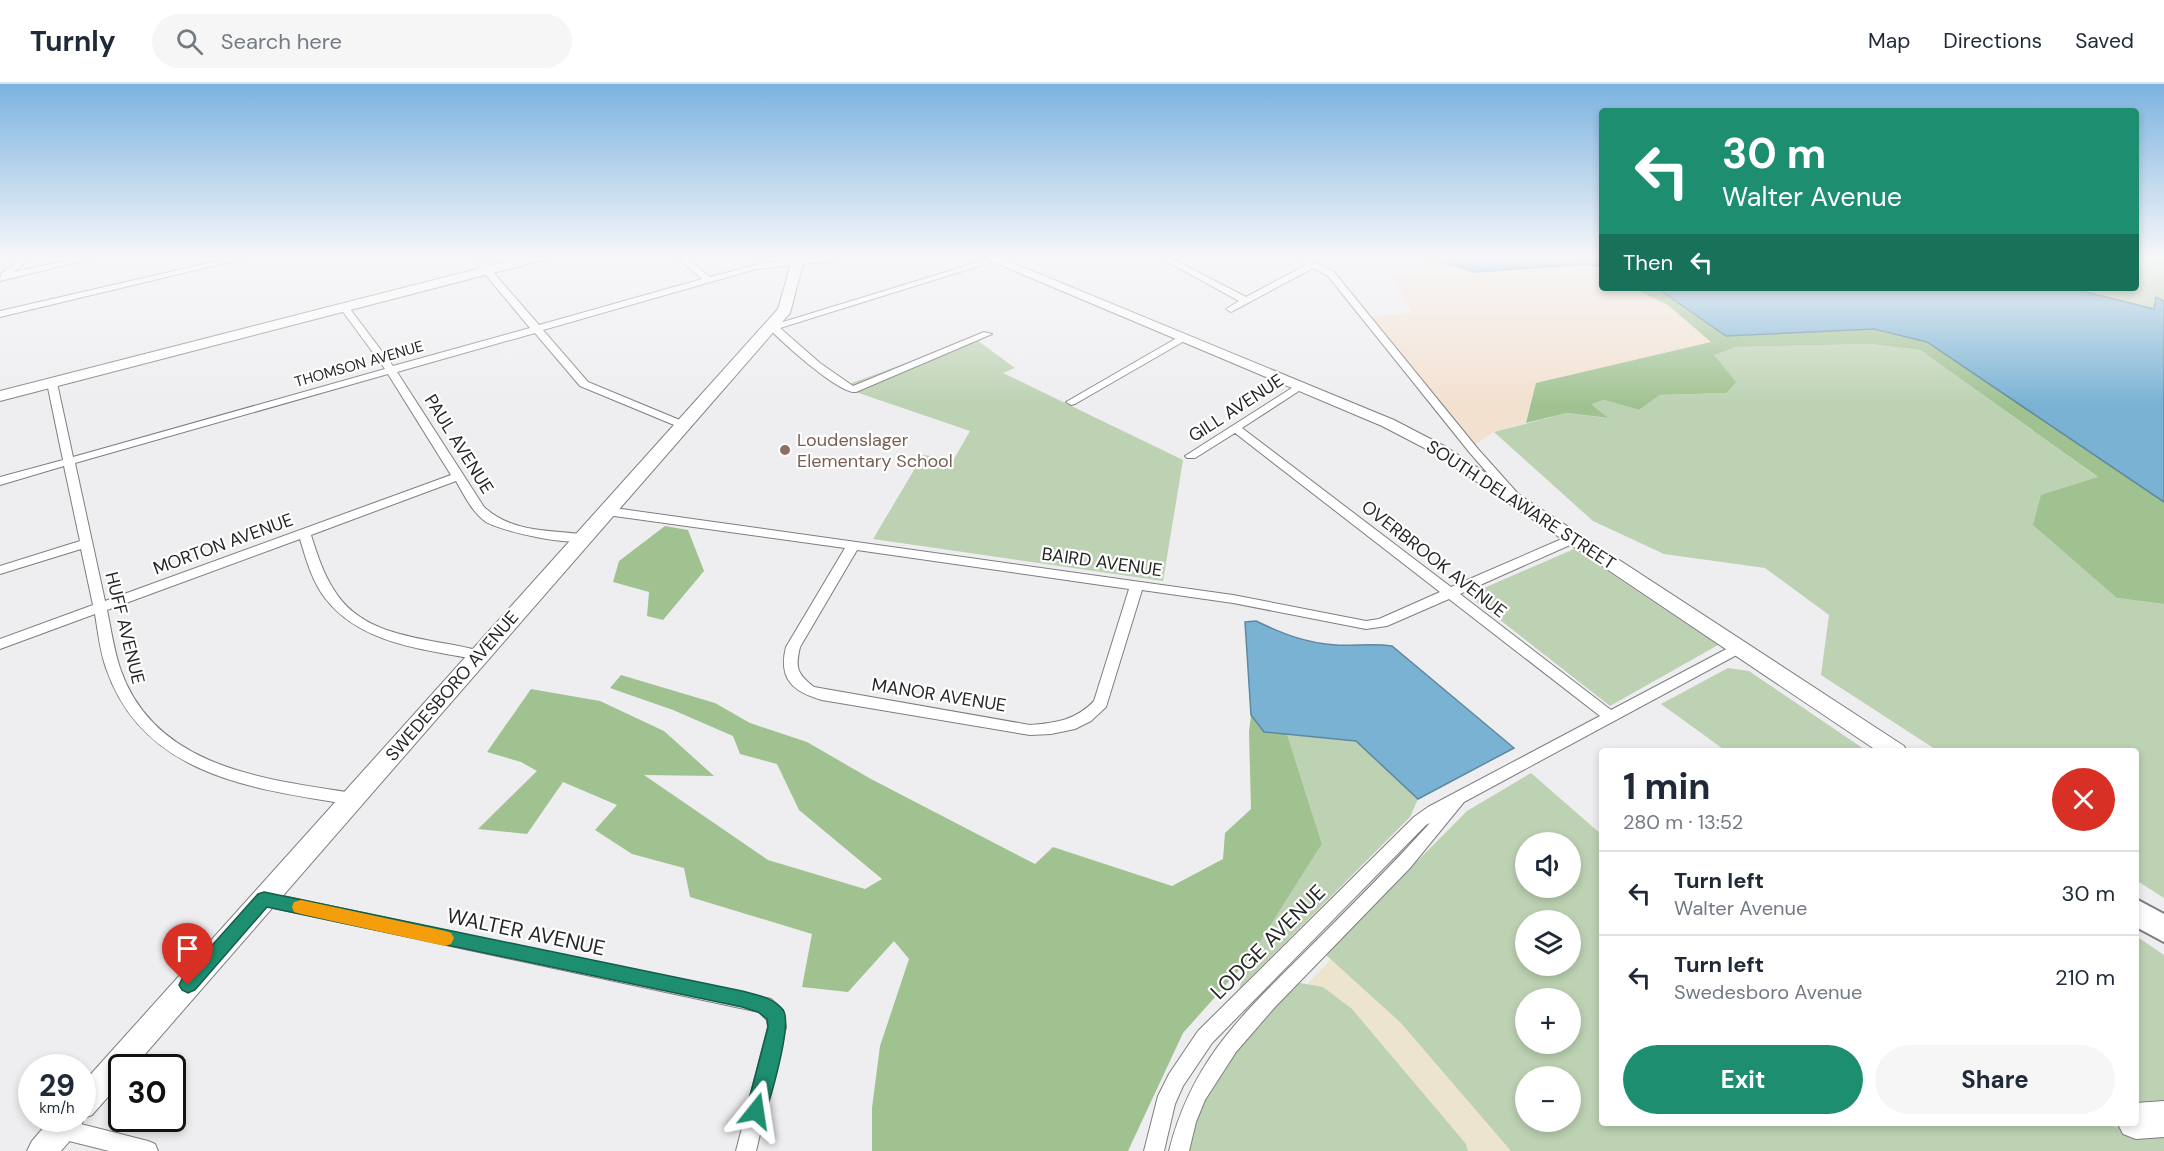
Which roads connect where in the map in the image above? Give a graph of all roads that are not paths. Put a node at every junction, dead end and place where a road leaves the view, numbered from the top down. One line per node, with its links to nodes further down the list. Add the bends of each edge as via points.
1 (35, 306): 12 (street)
2 (349, 306): 10 (main road)
3 (518, 306): 14 (street)
4 (617, 306): 14 (street, THOMSON AVENUE)
5 (786, 306): 13 (main road, SWEDESBORO AVENUE)
6 (846, 306): 13 (street, via 784,326)
7 (1108, 306): 16 (main road, SOUTH DELAWARE STREET)
8 (1237, 306): 11 (street)
9 (1359, 306): 28 (street)
10 (344, 307): 17 (street, PAUL AVENUE); 18 (main road)
11 (1231, 309)
12 (0, 314)
13 (774, 321): 15 (street, via 816,365 852,390); 22 (main road, SWEDESBORO AVENUE)
14 (538, 328): 17 (street, THOMSON AVENUE); 22 (street, via 584,384)
15 (987, 334)
16 (1182, 338): 19 (main road, SOUTH DELAWARE STREET); 21 (street)
17 (391, 370): 25 (street, THOMSON AVENUE); 26 (street, PAUL AVENUE)
18 (52, 383): 20 (main road); 25 (street, HUFF AVENUE)
19 (1298, 387): 23 (street, GILL AVENUE); 28 (main road, SOUTH DELAWARE STREET, via 1416,437)
20 (0, 396)
21 (1071, 402)
22 (683, 425): 29 (main road, SWEDESBORO AVENUE)
23 (1237, 429): 24 (street, GILL AVENUE); 37 (street, OVERBROOK AVENUE)
24 (1191, 456)
25 (68, 462): 27 (street, THOMSON AVENUE); 33 (street, HUFF AVENUE)
26 (459, 476): 30 (street, MORTON AVENUE); 31 (street, PAUL AVENUE, via 490,522 508,529)
27 (0, 481)
28 (1515, 497): 32 (main road, SOUTH DELAWARE STREET)
29 (607, 511): 31 (main road, SWEDESBORO AVENUE); 34 (street, BAIRD AVENUE)
30 (304, 533): 38 (street, MORTON AVENUE); 41 (street, via 310,560 333,603 355,622 389,635)
31 (582, 538): 41 (main road, SWEDESBORO AVENUE)
32 (1575, 538): 37 (street, BAIRD AVENUE); 40 (main road, SOUTH DELAWARE STREET)
33 (86, 543): 35 (street); 38 (street, HUFF AVENUE)
34 (853, 546): 36 (street, BAIRD AVENUE); 36 (street, MANOR AVENUE, via 793,647 791,671 797,682 822,695 1030,730 1079,723 1101,703)
35 (0, 570)
36 (1137, 585): 37 (street, BAIRD AVENUE, via 1241,600 1366,625 1382,623)
37 (1449, 594): 42 (street, OVERBROOK AVENUE)
38 (101, 607): 39 (street, MORTON AVENUE); 45 (street, HUFF AVENUE, via 122,693 153,734 215,770)
39 (0, 645)
40 (1739, 648): 42 (street, LODGE AVENUE); 43 (main road, SOUTH DELAWARE STREET)
41 (478, 655): 45 (main road, SWEDESBORO AVENUE)
42 (1611, 717): 44 (street, LODGE AVENUE)
43 (1890, 748)
44 (1460, 798): 57 (street, LODGE AVENUE, via 1434,811 1406,834 1205,1037 1165,1103); 58 (street, LODGE AVENUE, via 1411,856 1262,1009 1221,1057 1188,1111)
45 (353, 799): 46 (main road, SWEDESBORO AVENUE)
46 (264, 899): 49 (main road, SWEDESBORO AVENUE); 56 (street, WALTER AVENUE, via 764,1005 776,1016 777,1027)
47 (2139, 913): 48 (main road)
48 (2164, 930)
49 (96, 1089)
50 (2164, 1119): 51 (highway)
51 (2139, 1121)
52 (58, 1132): 54 (main road)
53 (90, 1132): 55 (street)
54 (42, 1151)
55 (148, 1151)
56 (746, 1151)
57 (1154, 1151)
58 (1179, 1151)

